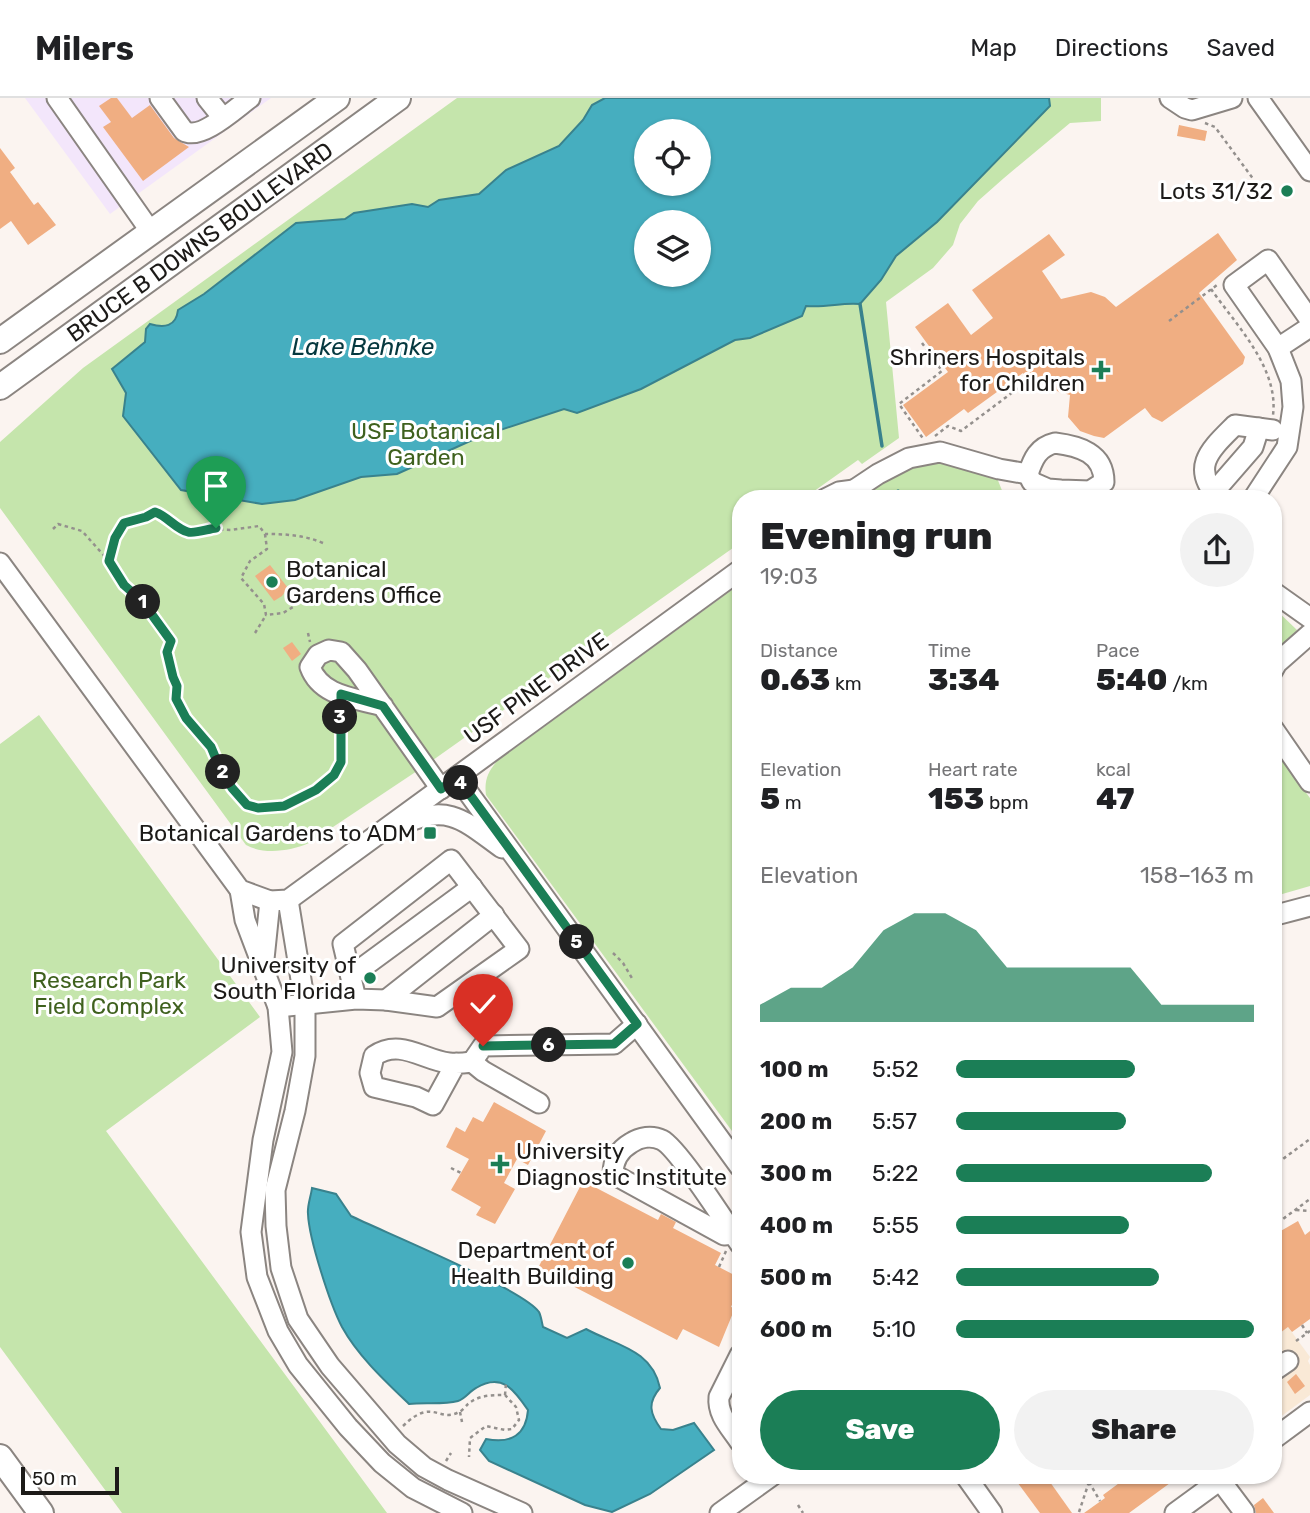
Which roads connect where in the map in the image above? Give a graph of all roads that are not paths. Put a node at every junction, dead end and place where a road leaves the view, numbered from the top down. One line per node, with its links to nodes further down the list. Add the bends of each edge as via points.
1 (57, 98): 13 (street)
2 (160, 98): 11 (street, via 190,134)
3 (208, 98): 11 (street)
4 (250, 98): 11 (street)
5 (337, 98): 13 (main road, BRUCE B DOWNS BOULEVARD)
6 (398, 98): 18 (main road, BRUCE B DOWNS BOULEVARD)
7 (1170, 98): 10 (street, via 1185,108)
8 (1232, 98): 10 (street)
9 (1258, 98): 12 (street)
10 (1202, 104)
11 (223, 118)
12 (1310, 171)
13 (151, 232): 16 (main road, BRUCE B DOWNS BOULEVARD)
14 (1310, 320): 17 (street, via 1268,260 1234,285)
15 (1310, 327): 17 (street)
16 (0, 341)
17 (1278, 348): 23 (street, via 1291,381 1291,427 1287,447)
18 (0, 387)
19 (1028, 474): 20 (street, via 940,452 909,458)
20 (856, 490)
21 (1212, 490): 22 (street, via 1206,480 1209,451 1235,425 1268,426)
22 (1221, 490)
23 (1259, 490)
24 (0, 563): 38 (street)
25 (732, 576): 32 (street, USF PINE DRIVE)
26 (1282, 598): 27 (street)
27 (1310, 618)
28 (1310, 634): 29 (street)
29 (1282, 659)
30 (383, 706): 30 (street, via 324,688 310,667 329,649 341,652); 34 (street)
31 (1282, 741): 33 (street)
32 (457, 777): 34 (street, USF PINE DRIVE); 36 (street)
33 (1310, 782)
34 (441, 789): 35 (street, USF PINE DRIVE)
35 (366, 843): 36 (street, via 418,817 436,814 467,822); 39 (street, USF PINE DRIVE)
36 (517, 859): 49 (street)
37 (472, 887): 42 (street); 44 (street); 44 (street, via 451,860 343,943)
38 (240, 890): 39 (street); 43 (street, via 245,920)
39 (279, 900): 43 (street, via 264,943); 47 (street)
40 (1310, 905): 41 (street)
41 (1282, 913)
42 (494, 915): 46 (street); 46 (street, via 519,949 438,1007)
43 (264, 971): 48 (street)
44 (351, 976): 45 (street)
45 (356, 999): 46 (street); 47 (street)
46 (386, 1000)
47 (305, 1004): 48 (street); 54 (street, via 305,1056 275,1190 276,1226 281,1268 298,1319)
48 (278, 1007): 56 (street, via 282,1052 263,1140 251,1232 257,1277 274,1320)
49 (637, 1024): 50 (street, via 614,1044 544,1053 483,1046 464,1063); 51 (street)
50 (539, 1103)
51 (732, 1156)
52 (732, 1238): 53 (street, via 668,1144 644,1138 617,1157 613,1174)
53 (732, 1240)
54 (330, 1366): 56 (street); 68 (street, via 424,1468)
55 (732, 1371): 58 (street, via 719,1397)
56 (311, 1383): 67 (street, via 382,1463 413,1488)
57 (1307, 1419): 59 (street)
58 (732, 1430)
59 (1282, 1433)
60 (0, 1457): 66 (main road)
61 (754, 1484): 69 (street, via 737,1493)
62 (971, 1484): 70 (street)
63 (1215, 1484): 71 (street)
64 (1227, 1484): 65 (street)
65 (1244, 1512)
66 (41, 1513)
67 (462, 1513)
68 (522, 1513)
69 (720, 1513)
70 (992, 1513)
71 (1175, 1513)

